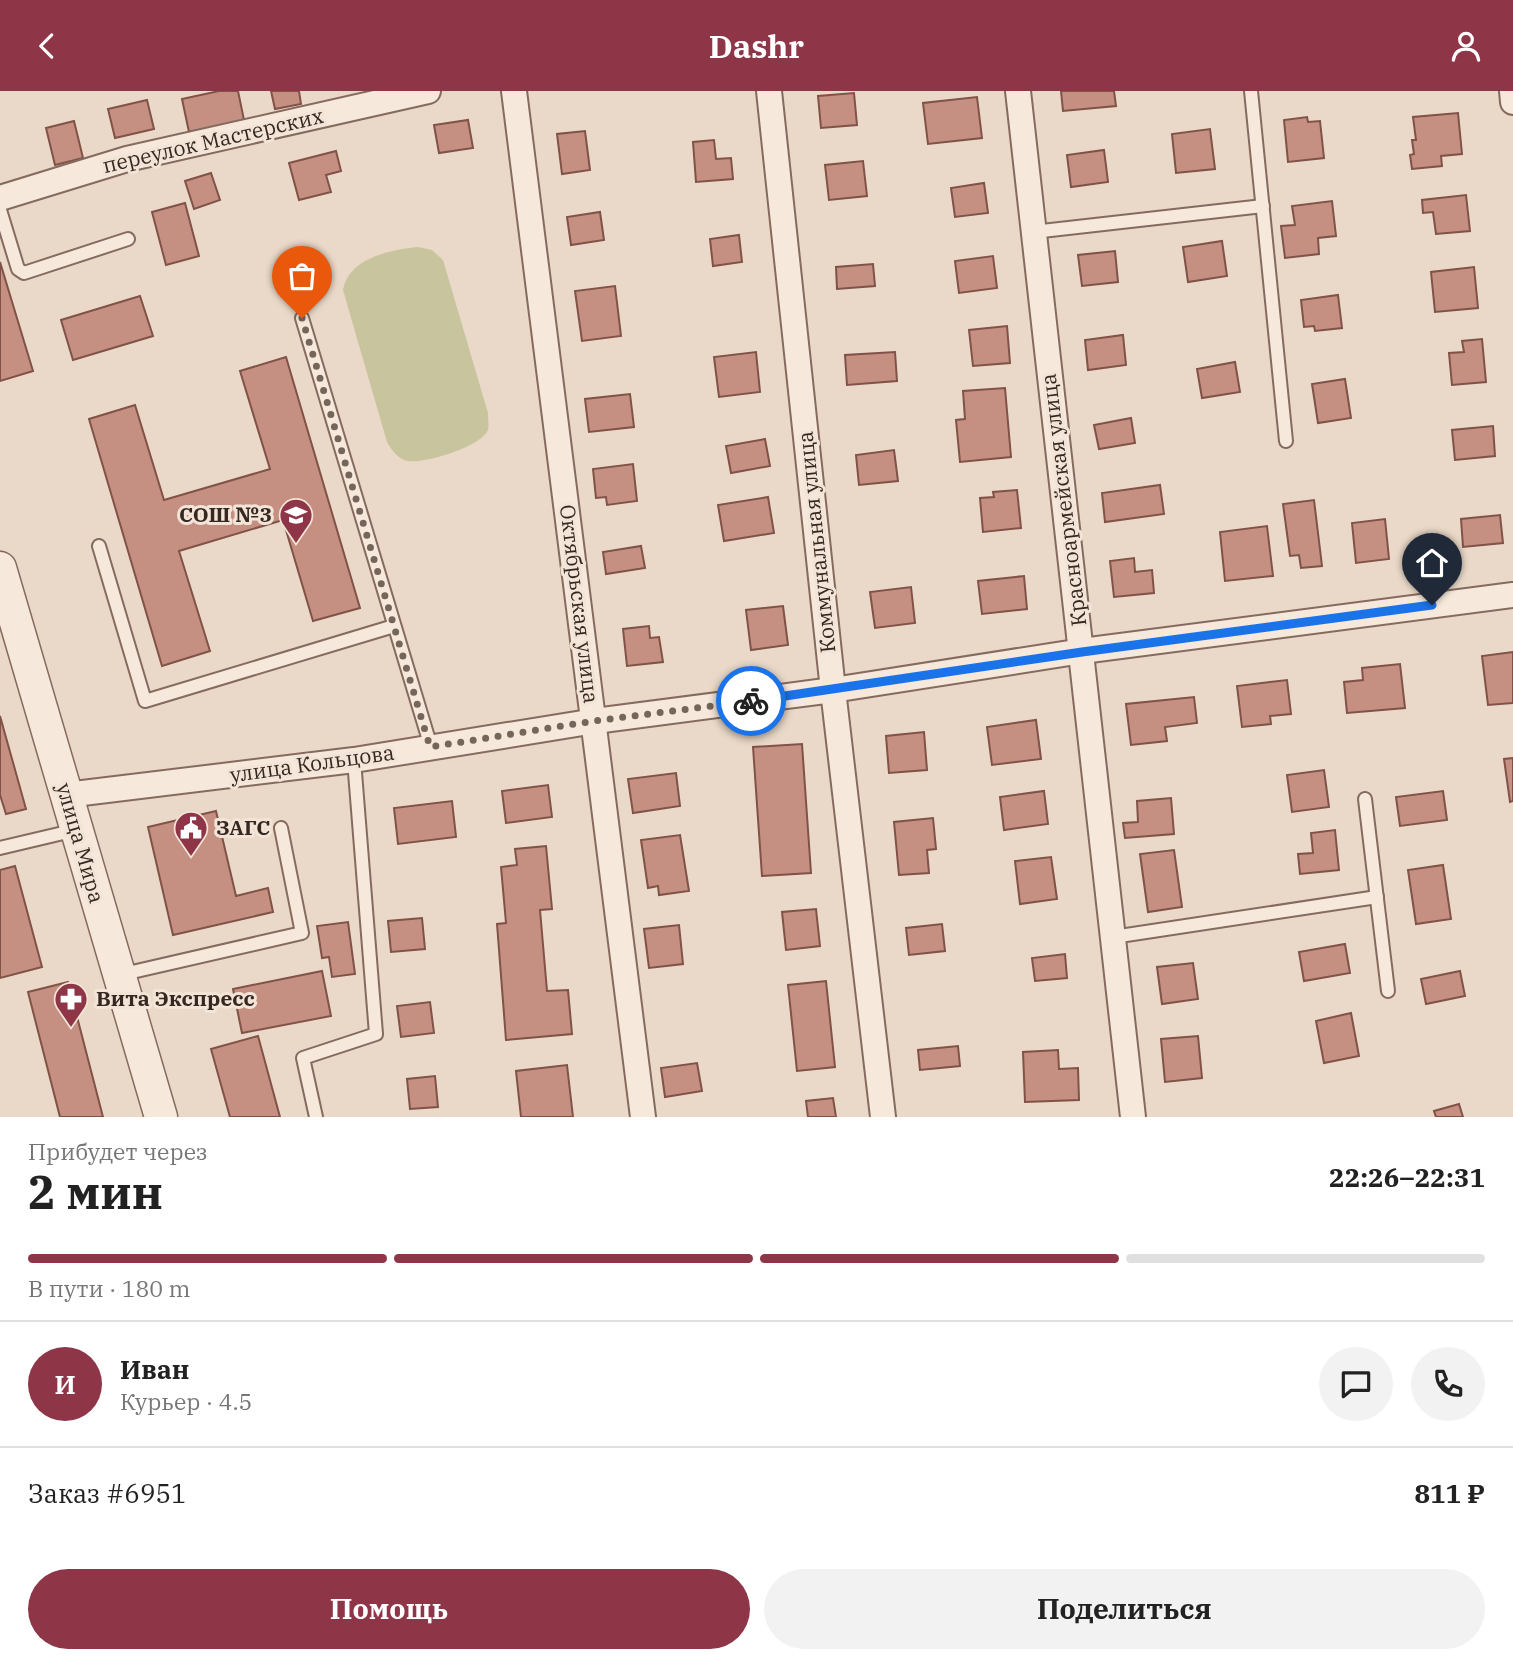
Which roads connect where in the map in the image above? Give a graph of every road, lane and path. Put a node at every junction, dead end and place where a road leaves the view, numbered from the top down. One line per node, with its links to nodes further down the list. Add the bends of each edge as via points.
1 (428, 91): 8 (street, переулок Мастерских, via 127,159)
2 (514, 91): 21 (street, Октябрьская улица)
3 (769, 91): 20 (street, Коммунальная улица)
4 (1018, 91): 11 (street, Красноармейская улица)
5 (1251, 91): 9 (lane)
6 (1512, 91): 7 (street)
7 (1513, 102)
8 (0, 198)
9 (1263, 206): 11 (lane); 14 (lane)
10 (0, 210): 12 (lane, via 18,269 24,273)
11 (1033, 232): 19 (street, Красноармейская улица)
12 (128, 239)
13 (302, 318): 18 (lane)
14 (1286, 441)
15 (99, 546): 18 (lane, via 145,701)
16 (0, 568): 24 (street, улица Мира)
17 (1513, 595): 19 (street, улица Кольцова)
18 (394, 626): 22 (lane)
19 (1082, 652): 20 (street, улица Кольцова); 30 (street, Красноармейская улица)
20 (833, 690): 21 (street, улица Кольцова); 36 (street, Коммунальная улица)
21 (594, 721): 22 (street, улица Кольцова); 35 (street, Октябрьская улица)
22 (430, 747): 23 (street, улица Кольцова)
23 (354, 759): 24 (street, улица Кольцова); 34 (lane, via 376,1034 303,1058)
24 (66, 795): 27 (street, улица Мира)
25 (1365, 799): 29 (lane)
26 (281, 828): 31 (lane, via 302,933)
27 (76, 830): 28 (lane); 31 (street, улица Мира)
28 (0, 848)
29 (1377, 897): 30 (lane); 32 (lane)
30 (1113, 937): 37 (street, Красноармейская улица)
31 (119, 975): 33 (street, улица Мира)
32 (1388, 991)
33 (161, 1117)
34 (316, 1117)
35 (643, 1117)
36 (883, 1117)
37 (1133, 1117)

